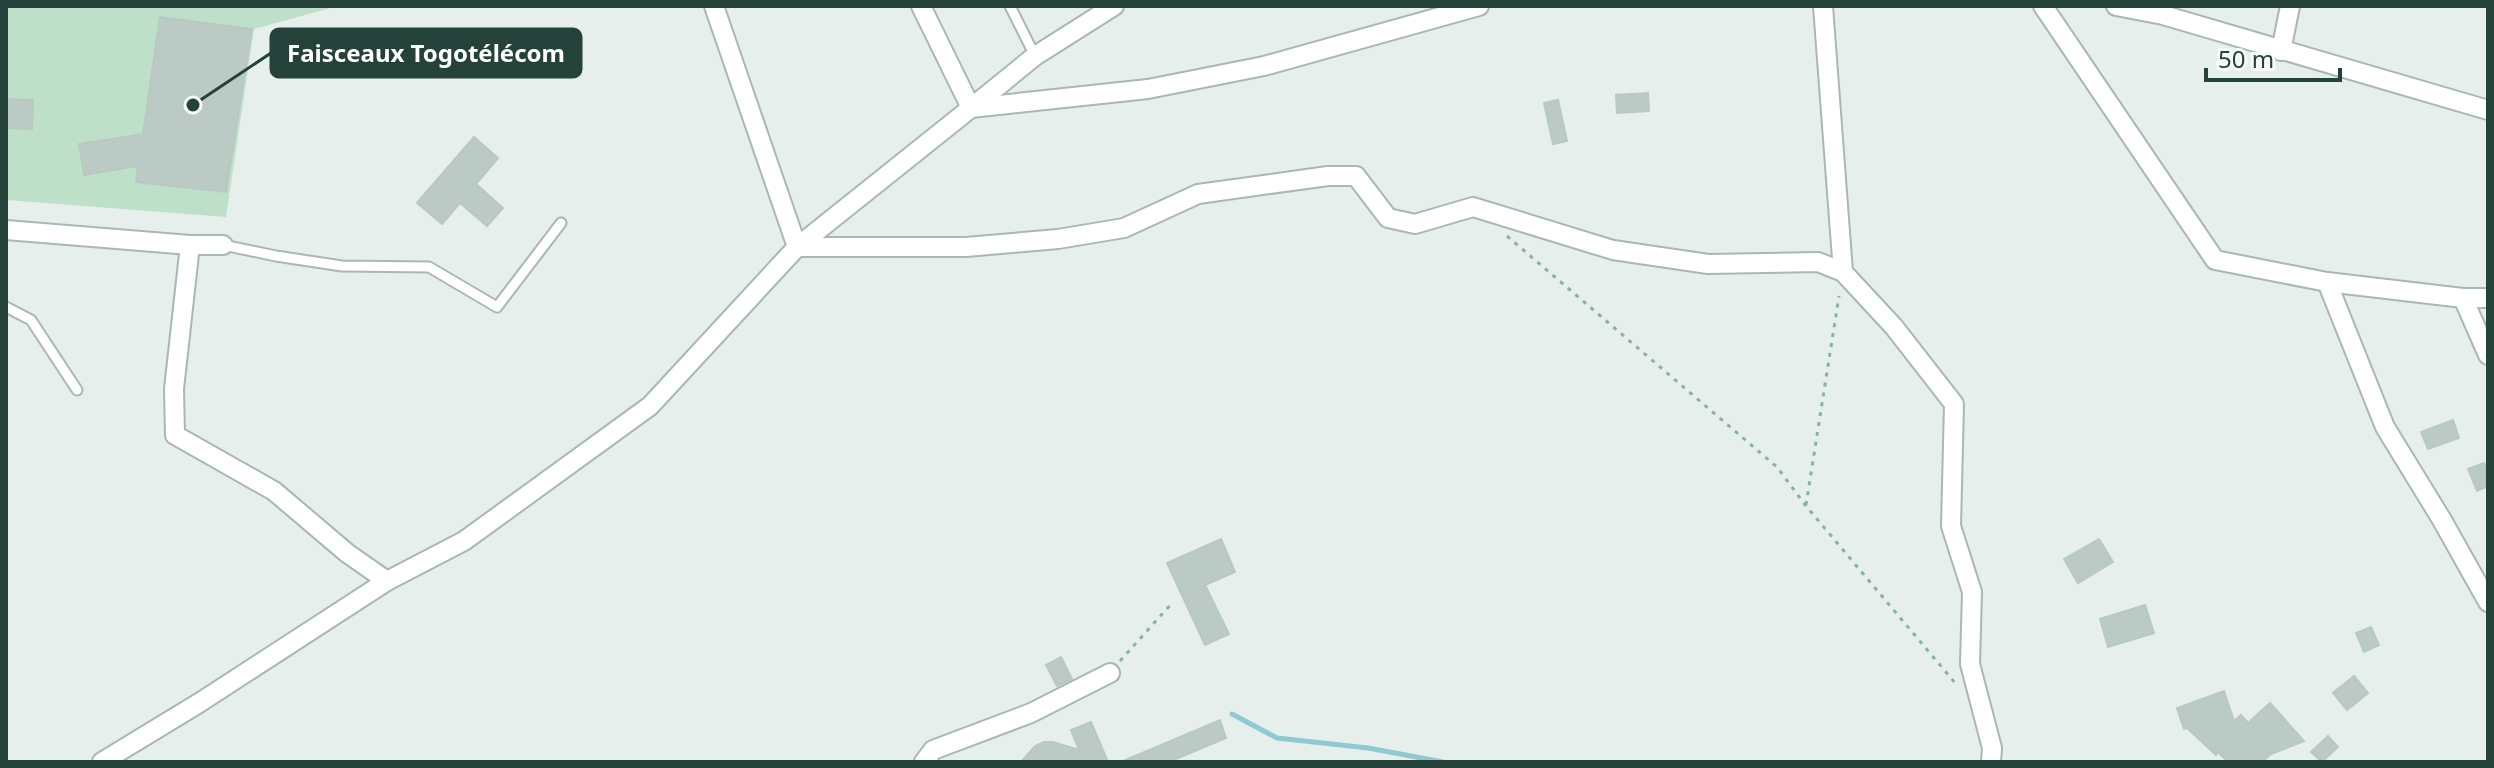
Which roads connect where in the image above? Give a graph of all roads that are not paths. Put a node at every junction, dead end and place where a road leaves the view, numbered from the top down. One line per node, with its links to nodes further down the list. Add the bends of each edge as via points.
1 (714, 6): 18 (street)
2 (921, 6): 12 (street)
3 (1010, 6): 11 (lane)
4 (1114, 6): 11 (street)
5 (1479, 6): 12 (street, via 1264,66 1148,89)
6 (1823, 6): 19 (street)
7 (2043, 6): 20 (street, via 2215,260)
8 (2116, 6): 10 (street)
9 (2290, 6): 10 (street)
10 (2281, 51): 13 (street)
11 (1035, 56): 12 (street)
12 (971, 108): 18 (street)
13 (2488, 110)
14 (561, 223): 17 (lane, via 497,307 429,267 342,266)
15 (6, 230): 16 (street)
16 (190, 245): 17 (street); 26 (street, via 174,389 175,435 274,491)
17 (223, 245)
18 (797, 247): 19 (street, via 966,247 1058,239 1124,228 1198,194 1356,176 1388,218 1415,224 1473,207 1613,250 1708,264 1818,262); 26 (street, via 650,406 464,541)
19 (1843, 272): 31 (street, via 1954,404 1951,526 1972,592 1970,664)
20 (2327, 282): 21 (street); 27 (street, via 2385,427)
21 (2463, 298): 22 (street); 24 (street)
22 (2488, 298)
23 (6, 307): 25 (lane, via 31,320)
24 (2488, 355)
25 (77, 390)
26 (387, 581): 29 (street)
27 (2488, 602)
28 (1110, 673): 30 (street, via 1031,713 933,750)
29 (102, 762)
30 (924, 762)
31 (1991, 762)

